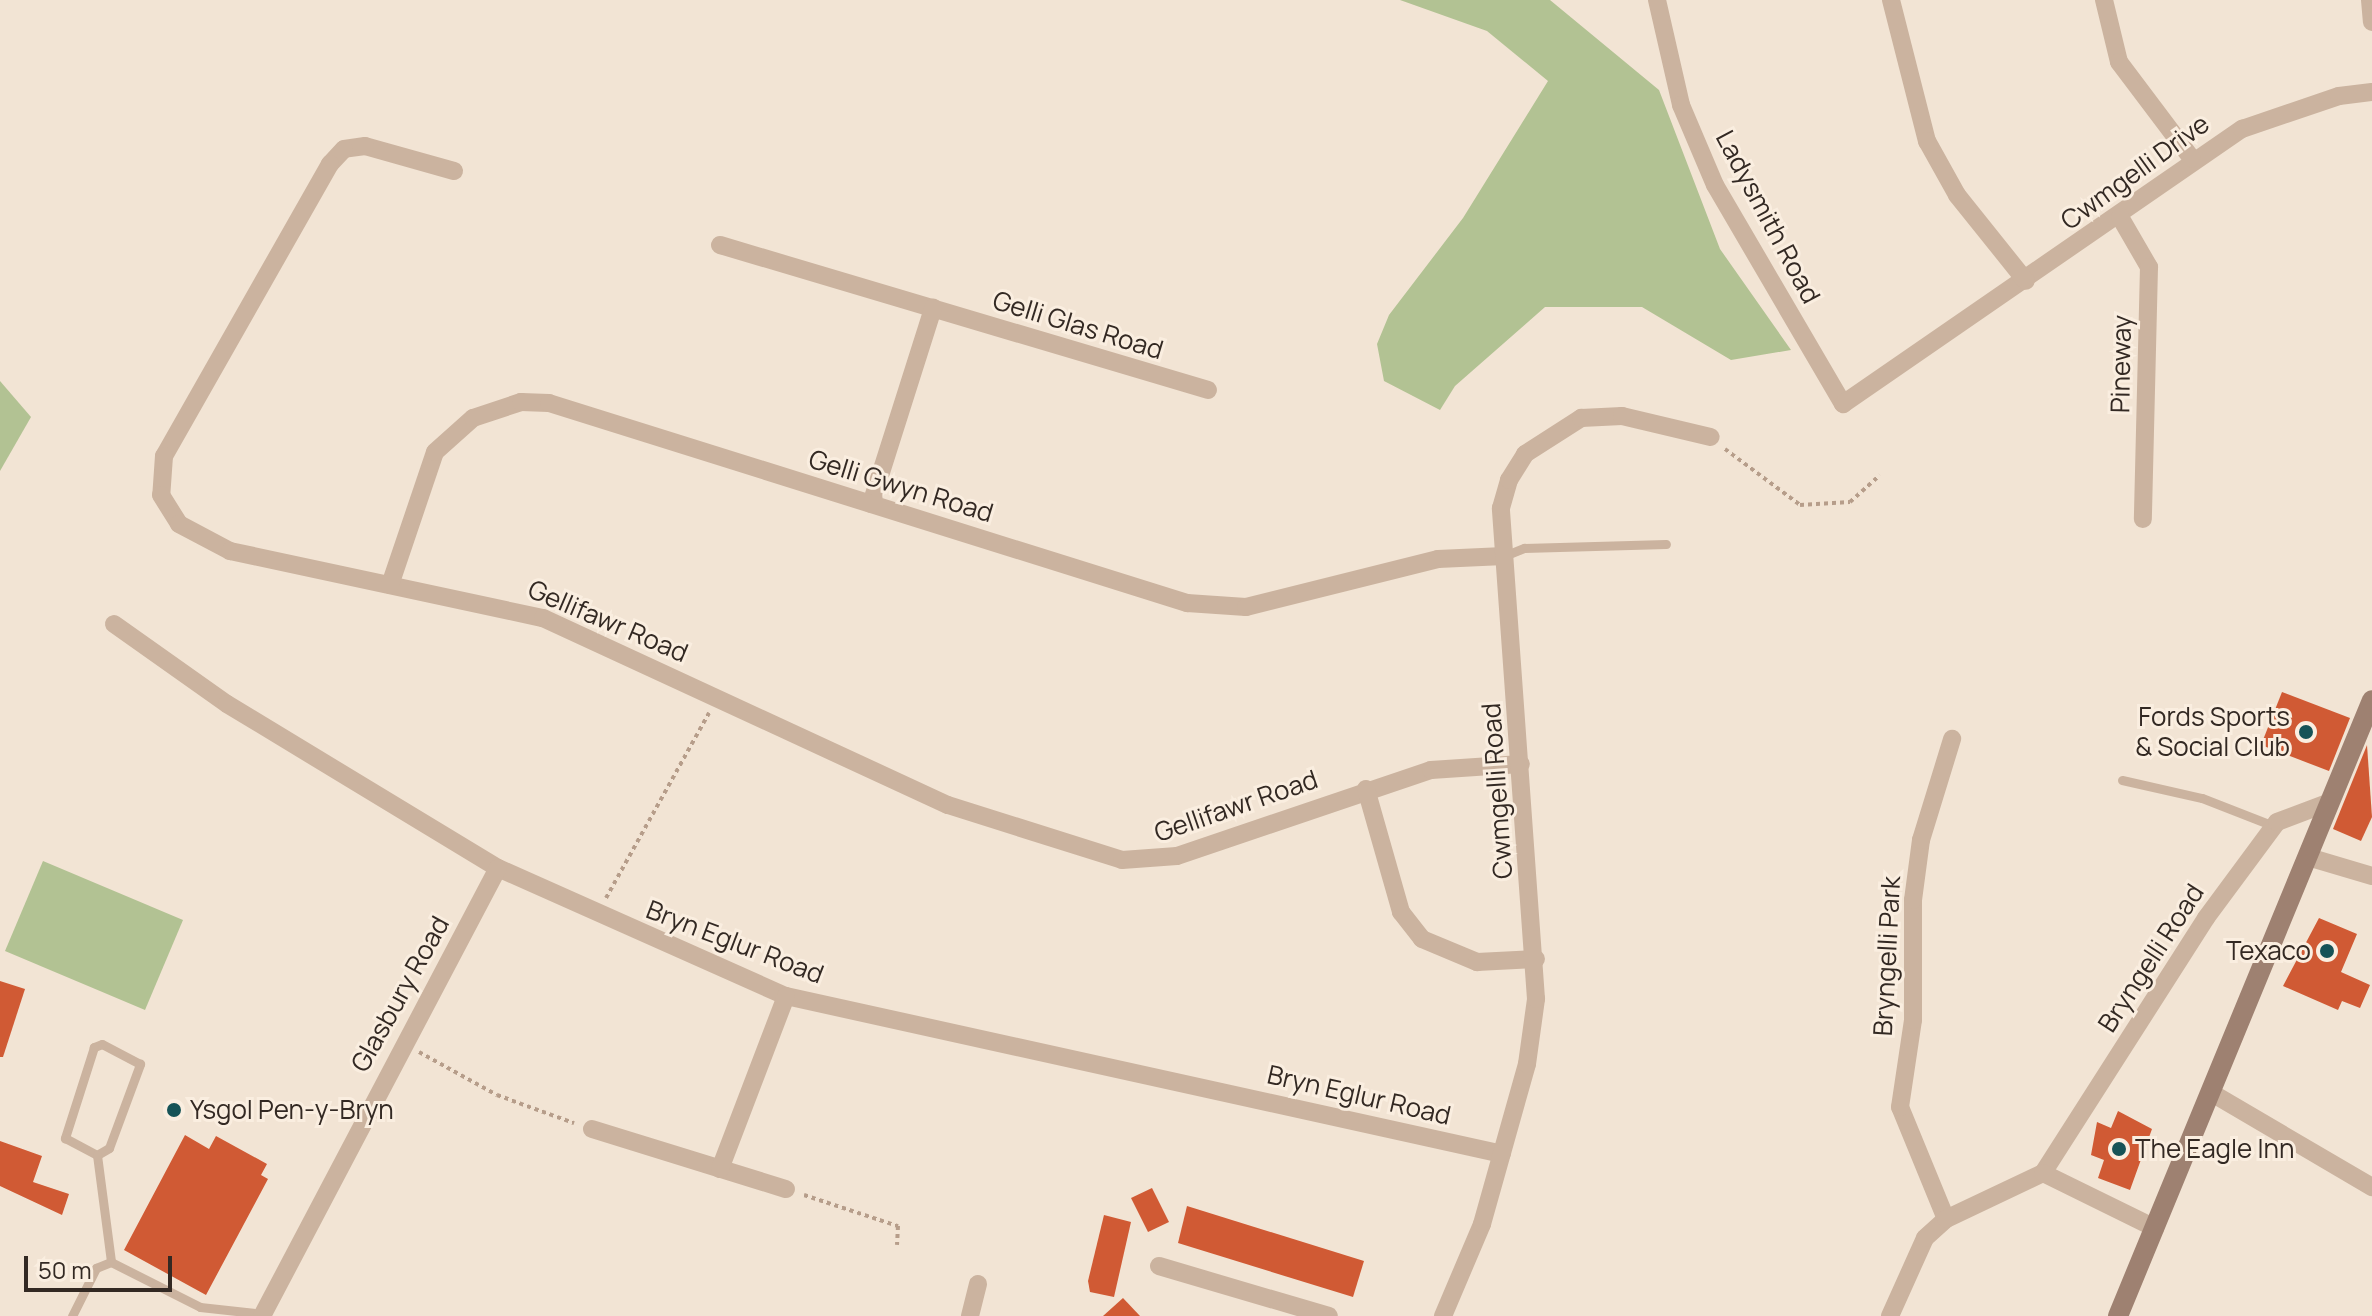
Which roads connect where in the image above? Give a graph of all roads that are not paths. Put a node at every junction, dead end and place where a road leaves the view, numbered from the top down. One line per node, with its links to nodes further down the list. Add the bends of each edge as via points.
1 (1657, 0): 14 (street, Ladysmith Road, via 1681,105 1715,185)
2 (1891, 0): 11 (street, via 1927,141 1957,195)
3 (2104, 0): 7 (street, via 2119,62)
4 (2370, 0): 5 (street)
5 (2372, 22)
6 (2372, 92): 7 (street, Cwmgelli Drive, via 2339,96 2242,129)
7 (2192, 159): 9 (street, Cwmgelli Drive)
8 (454, 171): 20 (street, Gellifawr Road, via 365,146 344,149 162,469 168,507 199,537 230,551)
9 (2120, 217): 11 (street, Cwmgelli Drive); 17 (street, Pineway, via 2149,267)
10 (720, 245): 12 (street, Gelli Glas Road)
11 (2026, 281): 14 (street, Cwmgelli Drive)
12 (933, 308): 13 (street, Gelli Glas Road); 16 (street)
13 (1208, 390)
14 (1843, 404)
15 (1711, 437): 19 (street, Cwmgelli Road, via 1622,416 1581,418 1551,432 1509,480 1501,508)
16 (871, 504): 19 (street, Gelli Gwyn Road, via 1215,606 1246,607 1438,559); 20 (street, Gelli Gwyn Road, via 549,403 521,402 473,418 435,452)
17 (2143, 519)
18 (1666, 544): 19 (lane, via 1524,548)
19 (1504, 556): 24 (street, Cwmgelli Road)
20 (390, 585): 26 (street, Gellifawr Road, via 543,618 948,805 1122,860 1177,856)
21 (114, 624): 30 (street, Bryn Eglur Road, via 227,704)
22 (2372, 700): 27 (main road)
23 (1952, 739): 42 (street, Bryngelli Park, via 1921,840 1913,900 1913,1020 1900,1107)
24 (1521, 764): 26 (street, Gellifawr Road, via 1431,770); 32 (street, Cwmgelli Road)
25 (2122, 780): 28 (lane, via 2202,798)
26 (1366, 789): 32 (street, via 1401,912 1422,939 1477,962)
27 (2330, 802): 28 (street); 29 (main road)
28 (2274, 826): 39 (street, Bryngelli Road, via 2206,918)
29 (2308, 857): 31 (street); 34 (main road)
30 (498, 868): 33 (street, Bryn Eglur Road, via 596,916); 47 (street, Glasbury Road)
31 (2372, 876)
32 (1536, 959): 36 (street, Cwmgelli Road, via 1527,1064)
33 (786, 996): 36 (street, Bryn Eglur Road); 38 (street)
34 (2210, 1092): 40 (street); 43 (main road)
35 (592, 1129): 38 (street)
36 (1502, 1154): 51 (street, Cwmgelli Road, via 1482,1224)
37 (97, 1155): 37 (lane, via 65,1138 94,1047 102,1044 140,1064 109,1148); 44 (lane)
38 (720, 1169): 41 (street)
39 (2043, 1173): 42 (street); 43 (street)
40 (2372, 1187)
41 (786, 1189)
42 (1946, 1219): 52 (street, via 1925,1238)
43 (2155, 1228): 53 (main road)
44 (111, 1262): 47 (lane, via 200,1307); 48 (lane, via 96,1268)
45 (1159, 1266): 50 (street)
46 (978, 1284): 49 (street)
47 (262, 1315)
48 (72, 1316)
49 (970, 1316)
50 (1329, 1316)
51 (1443, 1316)
52 (1890, 1316)
53 (2118, 1316)

